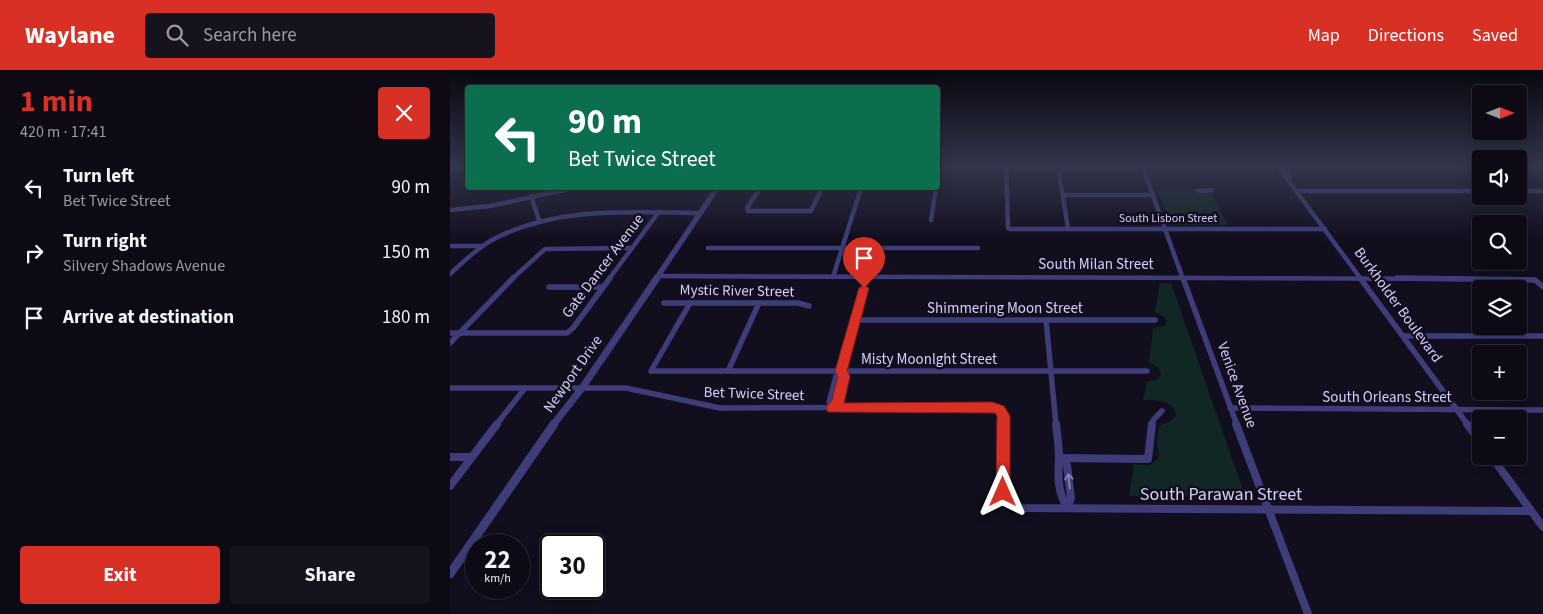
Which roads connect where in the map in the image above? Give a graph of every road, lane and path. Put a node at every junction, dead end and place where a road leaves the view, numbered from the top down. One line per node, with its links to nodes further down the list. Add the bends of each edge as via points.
1 (561, 190): 16 (street)
2 (715, 190): 19 (street, Newport Drive)
3 (758, 190): 4 (street, via 748,211 811,211)
4 (821, 190)
5 (860, 190): 29 (street)
6 (936, 190): 21 (street)
7 (1007, 190): 22 (street, South Lisbon Street, via 1008,228)
8 (1061, 190): 14 (street)
9 (1151, 190): 15 (street, Venice Avenue)
10 (1298, 191): 11 (street); 24 (street, Burkholder Boulevard)
11 (1472, 191)
12 (1527, 191): 13 (street)
13 (1543, 191)
14 (1062, 195): 15 (street); 22 (street)
15 (1153, 195): 23 (street, Venice Avenue)
16 (532, 196): 17 (street, via 482,208); 20 (street)
17 (450, 210)
18 (658, 213): 19 (street); 20 (street, via 577,214); 27 (street, Gate Dancer Avenue)
19 (699, 213): 32 (street, Newport Drive)
20 (540, 220): 26 (street)
21 (931, 220)
22 (1068, 228): 23 (street, South Lisbon Street)
23 (1165, 228): 24 (street, South Lisbon Street); 35 (street, Venice Avenue)
24 (1325, 229): 36 (street, Burkholder Boulevard)
25 (450, 246): 26 (street)
26 (482, 246): 31 (street)
27 (632, 248): 38 (street, Gate Dancer Avenue); 48 (street, via 545,249)
28 (708, 248): 29 (street)
29 (841, 248): 30 (street); 33 (street)
30 (978, 248)
31 (450, 274)
32 (657, 276): 33 (street, South Milan Street); 58 (street, Newport Drive)
33 (833, 276): 34 (street, South Milan Street)
34 (867, 276): 35 (street, South Milan Street); 44 (street)
35 (1183, 276): 36 (street, South Milan Street); 60 (street, Venice Avenue)
36 (1360, 277): 39 (street, South Milan Street, via 1535,280); 49 (street, Burkholder Boulevard)
37 (549, 287): 38 (street)
38 (602, 287): 48 (street, Gate Dancer Avenue, via 567,333)
39 (1543, 287)
40 (664, 303): 41 (street, Mystic River Street)
41 (690, 303): 42 (street, Mystic River Street); 52 (street, Misty Moonlght Street, via 651,371)
42 (759, 303): 43 (street, Mystic River Street); 52 (street)
43 (809, 306)
44 (854, 320): 45 (street, Shimmering Moon Street); 53 (street)
45 (1046, 320): 46 (street, Shimmering Moon Street); 54 (street)
46 (1155, 320)
47 (450, 333): 48 (street)
48 (459, 333): 51 (street)
49 (1404, 336): 50 (street); 62 (street, Burkholder Boulevard)
50 (1543, 336)
51 (450, 343)
52 (728, 371): 53 (street, Misty Moonlght Street)
53 (841, 371): 54 (street, Misty Moonlght Street); 59 (street, via 843,383 838,402)
54 (1051, 371): 55 (street, Misty Moonlght Street); 68 (street)
55 (1148, 371)
56 (450, 388): 57 (street, Bet Twice Street)
57 (525, 388): 58 (street, Bet Twice Street); 67 (street)
58 (582, 388): 59 (street, Bet Twice Street, via 639,390 706,407); 75 (street, Newport Drive, via 539,444)
59 (832, 408): 61 (street, Bet Twice Street)
60 (1230, 408): 62 (street, South Orleans Street); 72 (street, Venice Avenue)
61 (1000, 409): 71 (street, South Parawan Street, via 1004,416 1003,492 1007,503 1022,508)
62 (1457, 410): 63 (street, South Orleans Street); 65 (street, Burkholder Boulevard)
63 (1543, 410)
64 (1162, 411): 68 (street, via 1153,421 1148,458)
65 (1472, 431)
66 (450, 457): 67 (street)
67 (472, 457): 70 (street)
68 (1060, 458): 71 (street, via 1057,464 1060,498)
69 (1498, 465): 73 (street)
70 (450, 486)
71 (1067, 508): 72 (street, South Parawan Street)
72 (1269, 508): 73 (street, South Parawan Street); 76 (street, Venice Avenue)
73 (1531, 511): 74 (street)
74 (1543, 527)
75 (450, 574)
76 (1308, 614)

